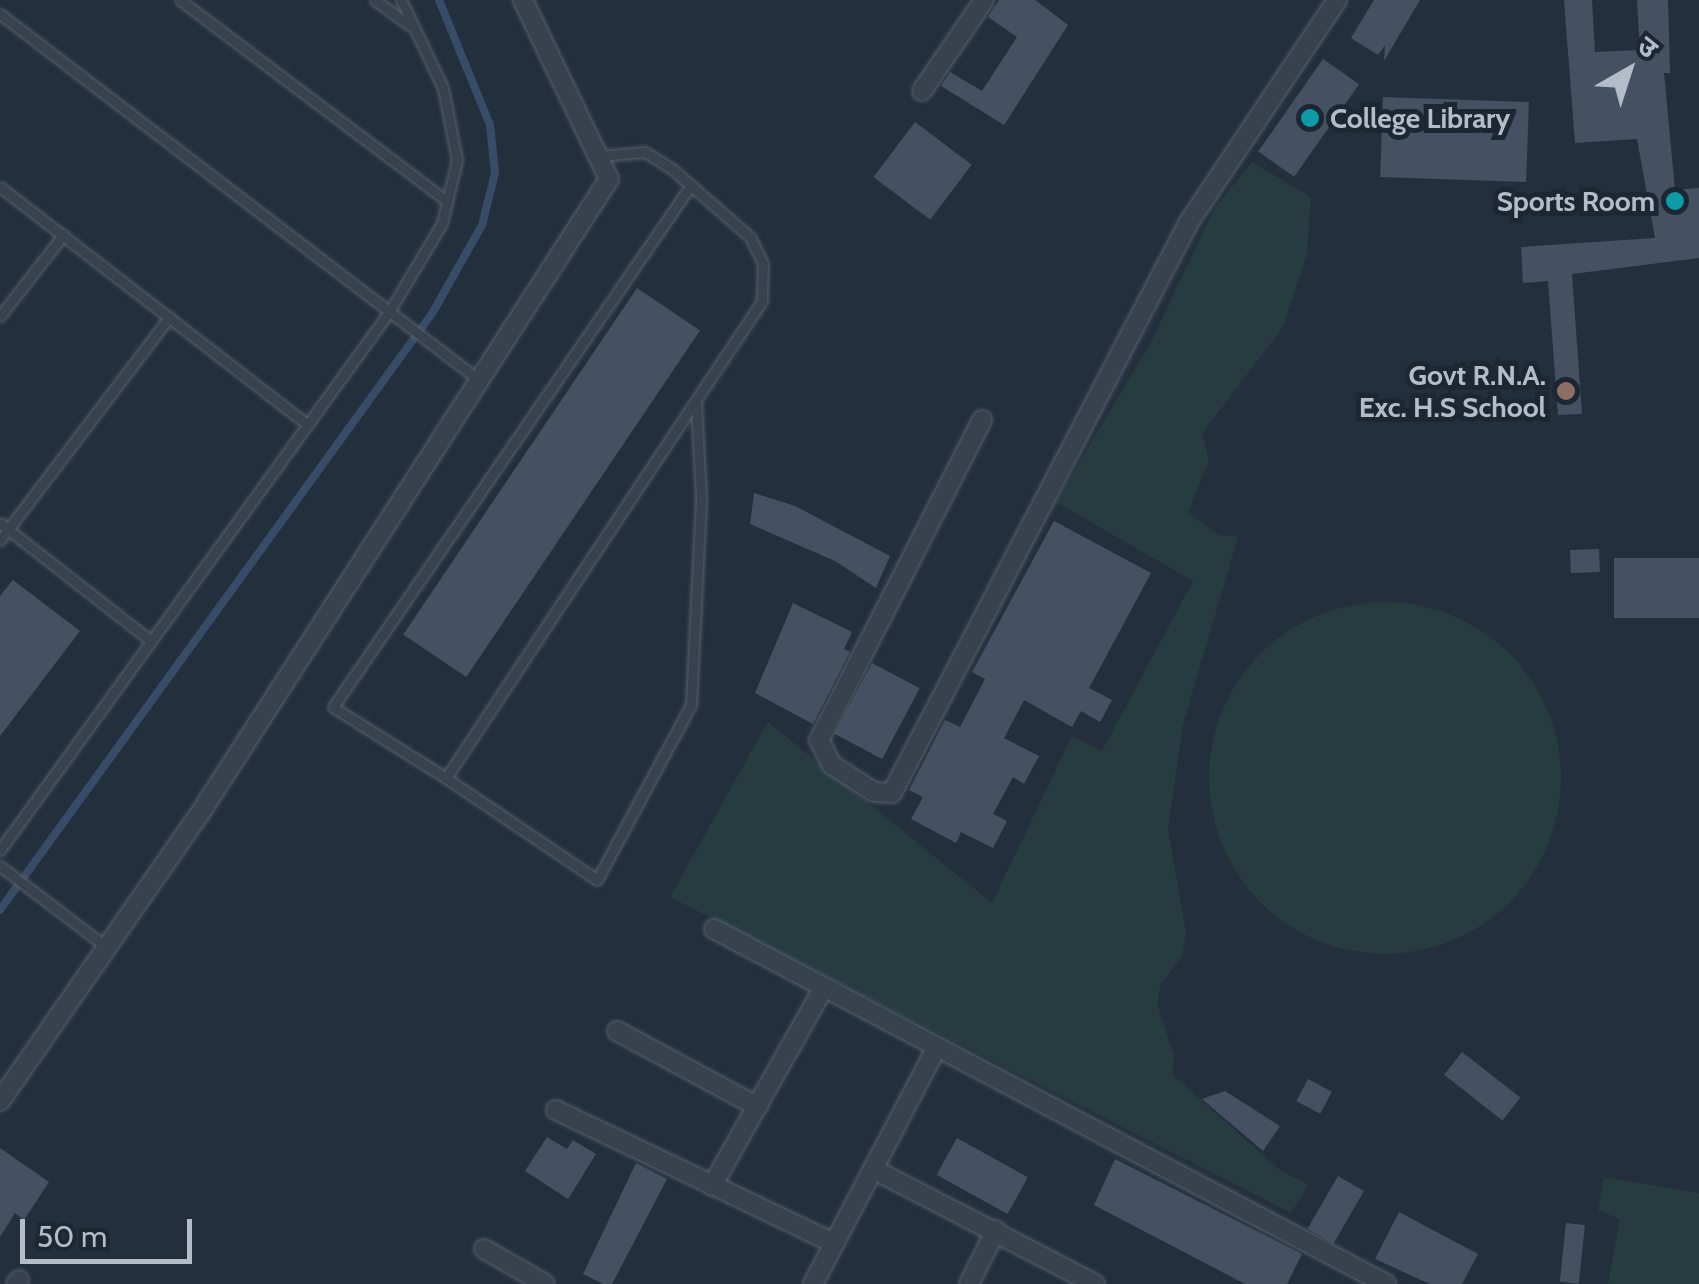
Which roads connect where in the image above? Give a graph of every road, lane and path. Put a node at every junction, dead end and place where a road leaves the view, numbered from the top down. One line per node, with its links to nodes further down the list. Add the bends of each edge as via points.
1 (180, 0): 13 (lane)
2 (375, 0): 8 (lane)
3 (401, 0): 8 (lane)
4 (523, 0): 10 (street)
5 (984, 0): 9 (street)
6 (1337, 0): 20 (street, via 1189,222 892,793 874,792 832,766 818,740)
7 (0, 14): 15 (lane)
8 (412, 27): 13 (lane, via 443,88 458,160)
9 (922, 90)
10 (598, 156): 11 (lane, via 645,152); 18 (street, via 609,179)
11 (690, 185): 19 (lane, via 750,237 763,264 762,301); 25 (lane, via 333,707)
12 (0, 187): 14 (lane)
13 (447, 201): 15 (lane, via 442,223)
14 (63, 235): 16 (lane); 17 (lane)
15 (388, 312): 18 (lane); 21 (lane)
16 (0, 316)
17 (169, 317): 21 (lane); 22 (lane)
18 (481, 382): 29 (street, via 198,818)
19 (696, 400): 25 (lane); 25 (lane, via 701,498 691,705 597,880)
20 (982, 420)
21 (308, 424): 24 (lane)
22 (4, 526): 23 (lane); 24 (lane)
23 (0, 540)
24 (151, 640): 26 (lane)
25 (446, 778)
26 (0, 850)
27 (0, 866): 29 (lane)
28 (714, 929): 30 (street)
29 (105, 946): 33 (street)
30 (824, 987): 32 (street); 34 (street)
31 (618, 1032): 34 (street)
32 (937, 1047): 36 (street); 46 (street)
33 (0, 1101)
34 (758, 1107): 37 (street)
35 (556, 1110): 37 (street)
36 (873, 1169): 38 (street); 39 (street)
37 (712, 1186): 39 (street)
38 (996, 1230): 44 (street); 45 (street)
39 (834, 1243): 43 (street)
40 (484, 1249): 41 (street)
41 (523, 1278): 42 (street)
42 (545, 1284)
43 (813, 1284)
44 (969, 1284)
45 (1095, 1284)
46 (1386, 1284)

